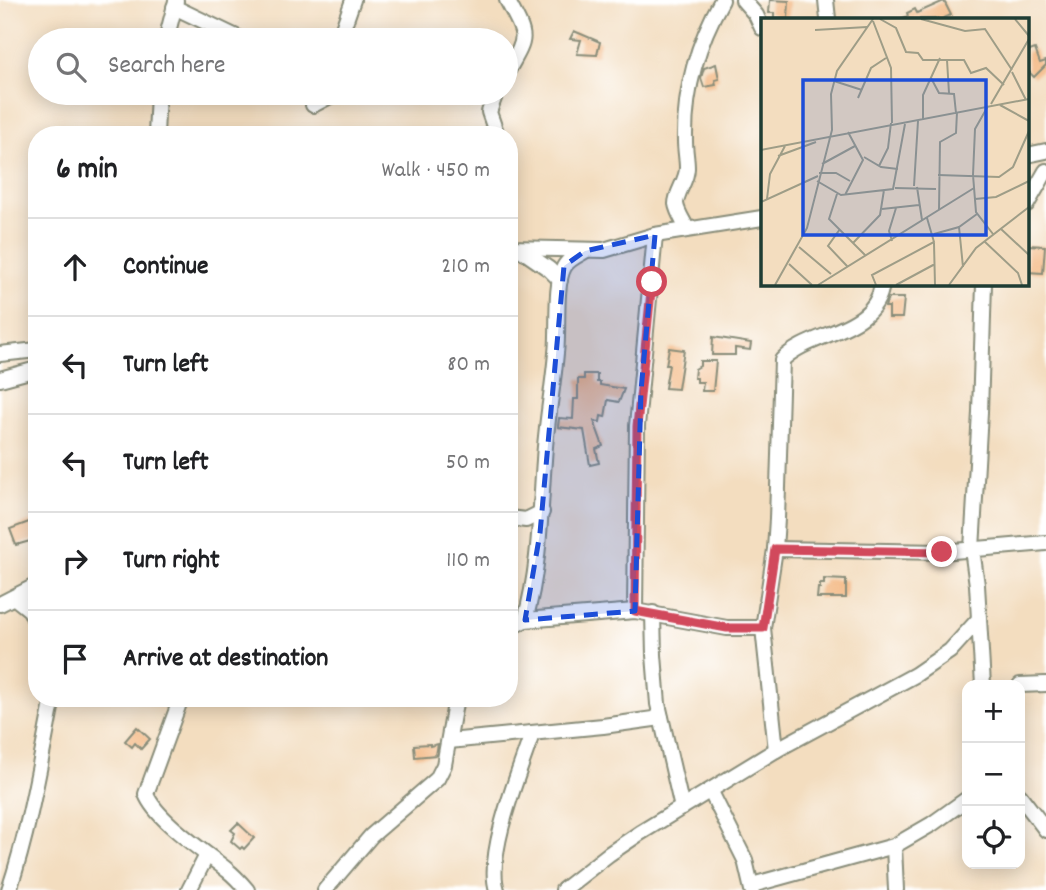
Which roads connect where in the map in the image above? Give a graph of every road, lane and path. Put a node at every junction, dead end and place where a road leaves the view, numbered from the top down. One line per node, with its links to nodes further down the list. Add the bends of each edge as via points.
1 (354, 0): 11 (street)
2 (507, 0): 12 (street, via 522,29 524,40)
3 (722, 0): 22 (street, via 687,88 687,168 676,202)
4 (743, 0): 8 (street)
5 (826, 0): 7 (street)
6 (175, 3): 9 (street); 10 (street)
7 (828, 18)
8 (761, 26)
9 (169, 28)
10 (221, 28)
11 (344, 28)
12 (518, 51)
13 (157, 105): 15 (street)
14 (492, 105): 16 (street)
15 (156, 126)
16 (494, 126)
17 (1046, 151): 18 (street)
18 (1028, 155)
19 (1046, 172): 20 (street)
20 (1028, 202)
21 (761, 218): 22 (street)
22 (687, 229): 23 (street)
23 (655, 235): 26 (street); 45 (street, via 636,440)
24 (518, 247): 26 (street)
25 (518, 251): 27 (street)
26 (585, 251): 27 (street, via 564,266)
27 (560, 280): 34 (street)
28 (882, 285): 39 (street, via 876,303 865,314 843,329 791,350 782,360)
29 (984, 285): 40 (street)
30 (28, 351): 31 (street)
31 (0, 354)
32 (28, 371): 33 (street)
33 (0, 379)
34 (542, 512): 36 (street); 37 (street)
35 (518, 519): 36 (street)
36 (526, 520): 37 (street)
37 (540, 533): 48 (street)
38 (1046, 543): 40 (street)
39 (775, 549): 40 (street); 50 (street)
40 (972, 549): 47 (street)
41 (28, 590): 42 (street)
42 (15, 598): 43 (street); 44 (street)
43 (0, 604)
44 (28, 608)
45 (635, 611): 46 (street); 48 (street)
46 (653, 613): 50 (street, via 716,626); 57 (street)
47 (979, 619): 51 (street); 60 (street, via 950,651 915,675)
48 (525, 620): 49 (street)
49 (518, 624)
50 (763, 628): 60 (street)
51 (983, 680)
52 (1046, 684): 53 (street)
53 (1025, 685)
54 (51, 707): 69 (street, via 31,814)
55 (178, 707): 67 (street, via 146,794 154,807)
56 (455, 707): 59 (street)
57 (661, 718): 58 (street); 64 (street)
58 (532, 734): 59 (street); 73 (street, via 496,856)
59 (449, 741): 72 (street, via 437,779 371,836)
60 (776, 750): 61 (street)
61 (711, 792): 64 (street); 68 (street, via 745,860)
62 (962, 803): 66 (street)
63 (1025, 803): 65 (street)
64 (682, 808): 74 (street, via 609,854)
65 (1046, 830)
66 (894, 846): 68 (street); 75 (street)
67 (207, 855): 70 (street); 71 (street)
68 (752, 887)
69 (9, 890)
70 (189, 890)
71 (247, 890)
72 (326, 890)
73 (497, 890)
74 (563, 890)
75 (896, 890)

